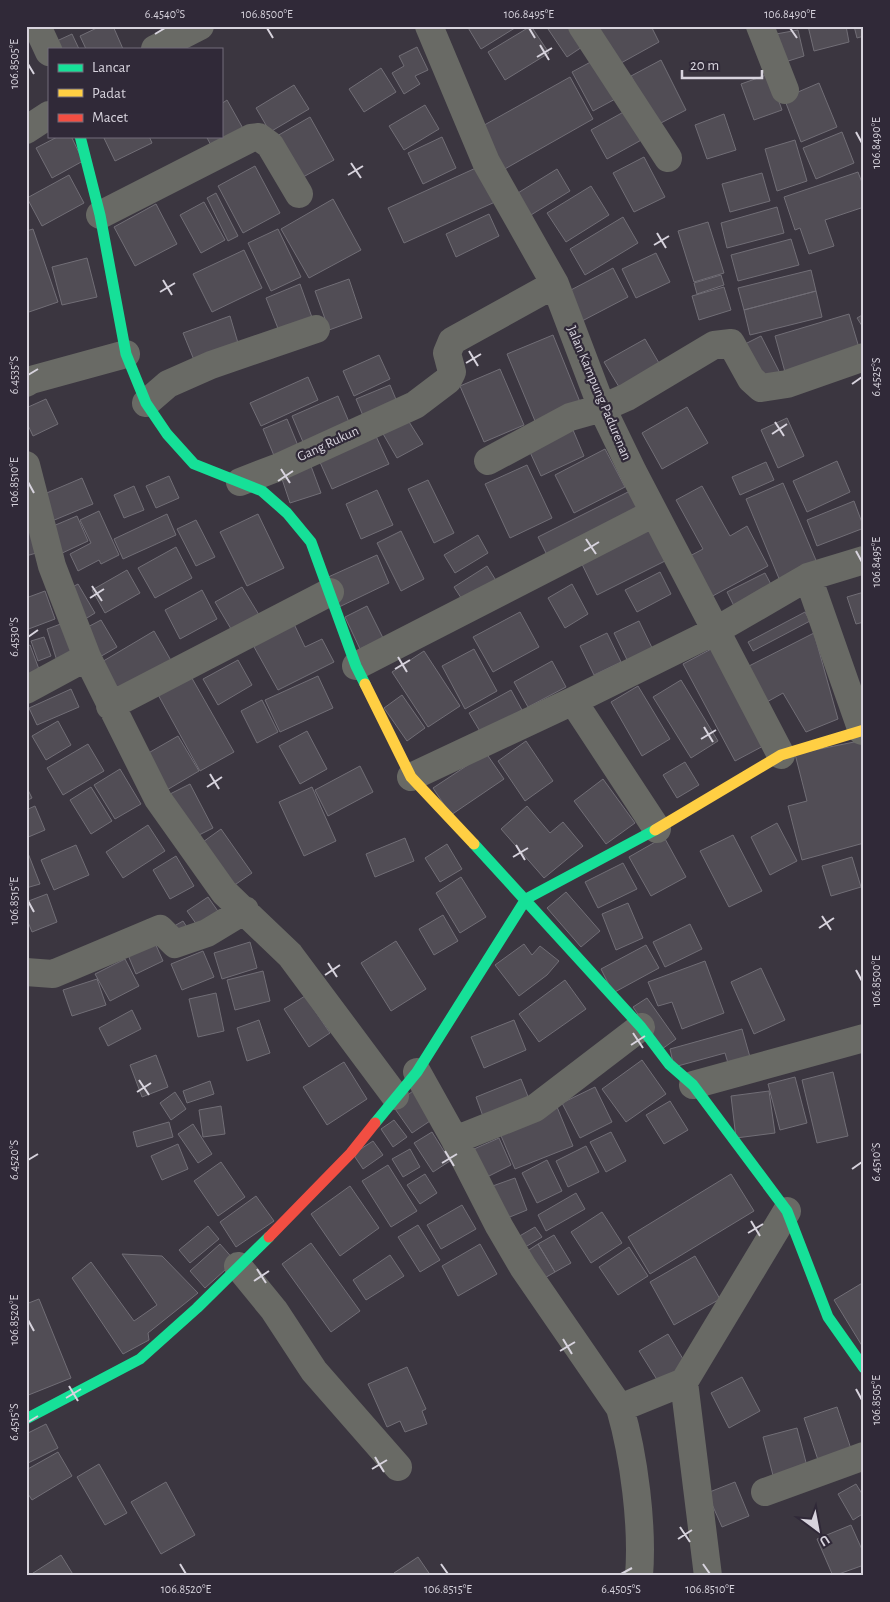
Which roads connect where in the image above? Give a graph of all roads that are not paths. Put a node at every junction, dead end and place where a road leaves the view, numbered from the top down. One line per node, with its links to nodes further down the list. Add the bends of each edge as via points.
1 (37, 26): 7 (street)
2 (200, 26): 6 (street)
3 (429, 26): 15 (street, Jalan Kampung Padurenan, via 486,162)
4 (582, 26): 12 (street)
5 (760, 26): 8 (street)
6 (157, 48)
7 (48, 50)
8 (785, 90)
9 (48, 116): 10 (street)
10 (26, 130)
11 (81, 138): 14 (street)
12 (668, 158)
13 (298, 194): 14 (street, via 270,145 259,137 250,138)
14 (100, 215): 17 (street)
15 (555, 284): 21 (street, Jalan Kampung Padurenan); 24 (street, Gang Rukun, via 452,341 447,352 452,372 448,380 415,405)
16 (316, 328): 20 (street, via 168,384)
17 (126, 354): 19 (street); 20 (street)
18 (864, 358): 21 (street, via 787,384 761,388 751,379 731,343 714,345 643,388)
19 (26, 383)
20 (146, 403): 24 (street, via 167,434 194,464)
21 (602, 408): 22 (street, via 562,421); 25 (street, Jalan Kampung Padurenan)
22 (488, 461)
23 (26, 465): 30 (street, via 52,566)
24 (240, 482): 28 (street, via 262,491 287,513 311,542)
25 (654, 513): 29 (street, Jalan Kampung Padurenan); 31 (street)
26 (864, 560): 27 (street)
27 (808, 577): 29 (street); 35 (street)
28 (330, 592): 31 (street); 34 (street)
29 (715, 630): 33 (street); 36 (street, Jalan Kampung Padurenan)
30 (87, 657): 32 (street); 34 (street)
31 (356, 666): 37 (street)
32 (26, 690)
33 (574, 701): 37 (street); 38 (street)
34 (110, 706): 40 (street, via 158,799 224,892)
35 (863, 731): 36 (street)
36 (781, 755): 38 (street)
37 (411, 777): 39 (street)
38 (657, 829): 39 (street)
39 (526, 898): 42 (street); 44 (street)
40 (245, 910): 41 (street, via 207,933 175,944 160,929 53,974); 46 (street, via 290,955)
41 (26, 972)
42 (641, 1027): 45 (street, via 669,1064); 47 (street, via 535,1108)
43 (864, 1038): 45 (street)
44 (416, 1072): 46 (street); 47 (street)
45 (693, 1084): 48 (street)
46 (396, 1096): 49 (street, via 351,1152)
47 (455, 1140): 52 (street, via 523,1267)
48 (786, 1211): 50 (street, via 828,1317); 51 (street)
49 (238, 1266): 53 (street, via 140,1359); 55 (street, via 274,1310 314,1371)
50 (864, 1368)
51 (684, 1382): 52 (street); 58 (street)
52 (620, 1408): 57 (street, via 626,1427 639,1519)
53 (26, 1418)
54 (864, 1456): 56 (street)
55 (398, 1467)
56 (765, 1492)
57 (639, 1576)
58 (708, 1576)

